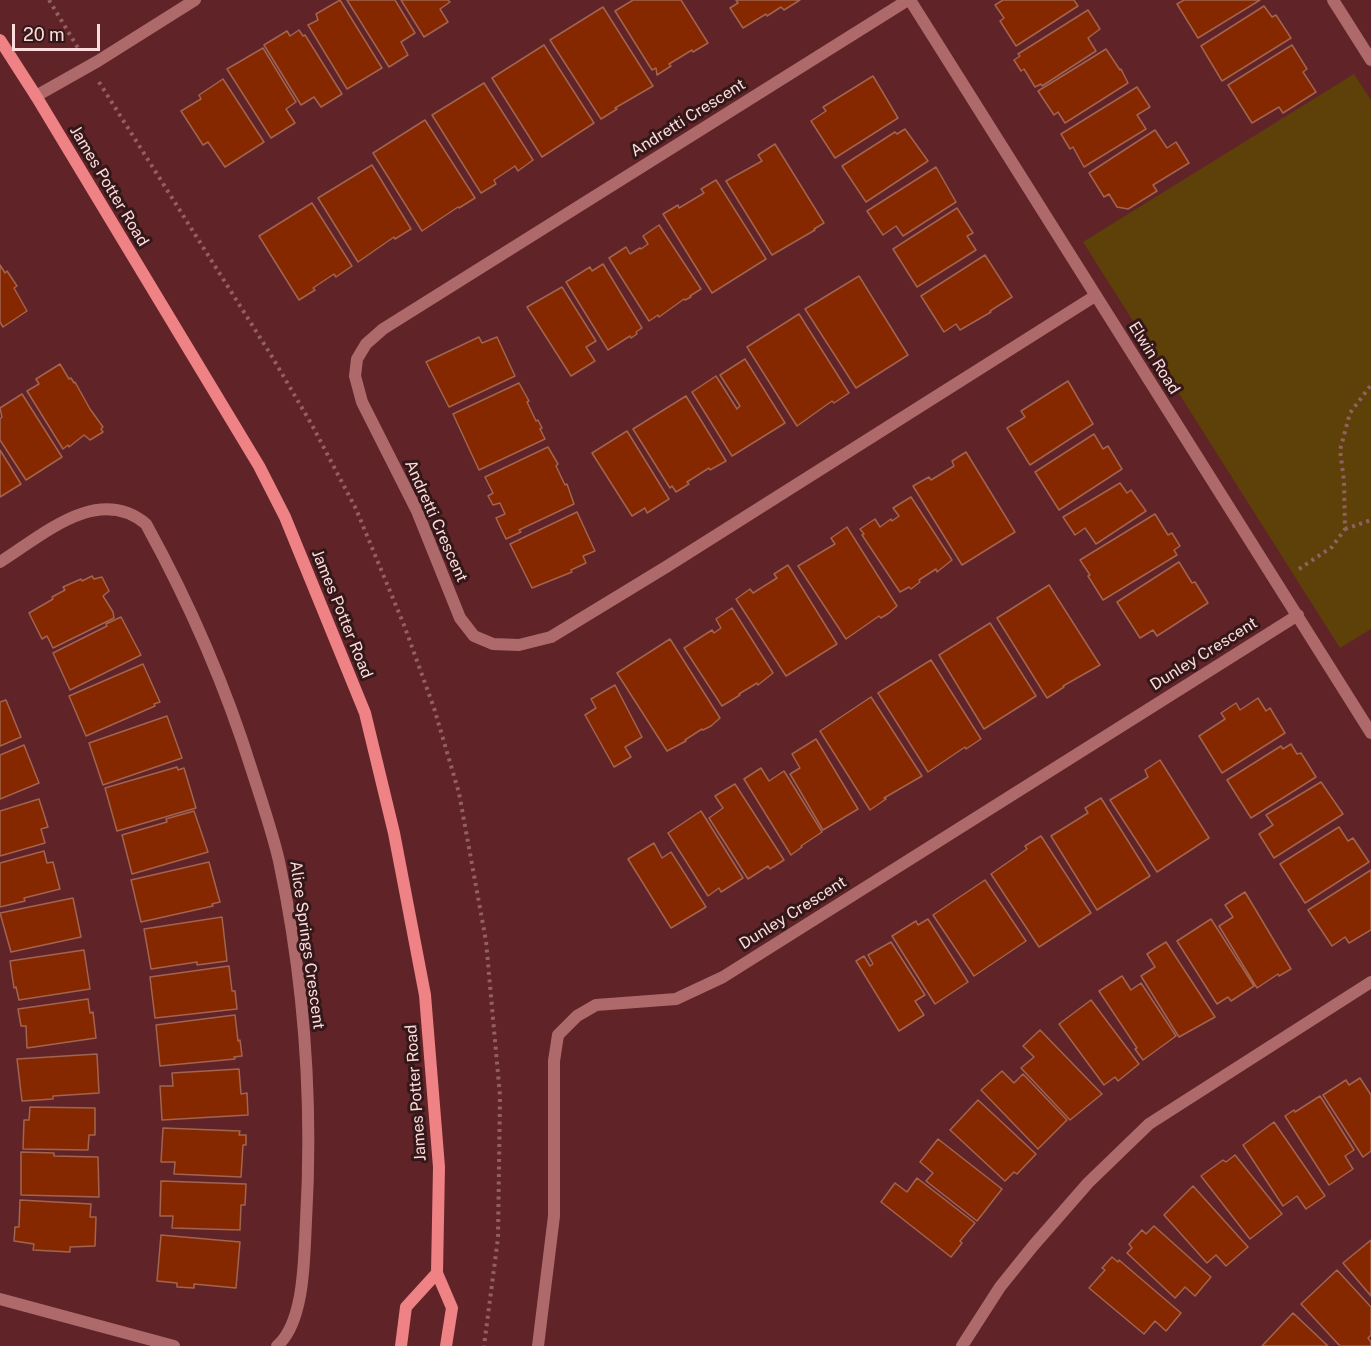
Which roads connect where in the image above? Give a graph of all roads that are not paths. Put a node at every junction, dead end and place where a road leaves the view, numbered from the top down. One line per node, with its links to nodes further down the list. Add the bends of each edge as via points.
1 (195, 0): 6 (street)
2 (909, 0): 7 (street, Elwin Road); 7 (street, Andretti Crescent, via 383,329 366,344 357,359 355,376 362,402 417,512 460,618 474,636 493,644 519,645 551,637)
3 (1334, 0): 5 (street)
4 (0, 40): 6 (main road, James Potter Road)
5 (1371, 60)
6 (36, 96): 12 (main road, James Potter Road, via 259,466 285,517 365,713 394,833 425,995 439,1167)
7 (1095, 296): 9 (street, Elwin Road)
8 (0, 562): 15 (street, Alice Springs Crescent, via 69,518 107,507 135,515 146,524 190,609 243,741 278,858 290,921 305,1049 309,1176 303,1274 293,1323)
9 (1298, 615): 10 (street, Elwin Road); 18 (street, Dunley Crescent, via 723,977 676,999 596,1005 576,1016 558,1035 554,1061 554,1216)
10 (1371, 733)
11 (1371, 982): 19 (street, via 1149,1124 1088,1183 1033,1246 1000,1287)
12 (437, 1273): 16 (main road, via 406,1306); 17 (main road, James Potter Road, via 452,1308)
13 (0, 1299): 14 (street)
14 (174, 1346)
15 (277, 1346)
16 (401, 1346)
17 (446, 1346)
18 (538, 1346)
19 (962, 1346)

